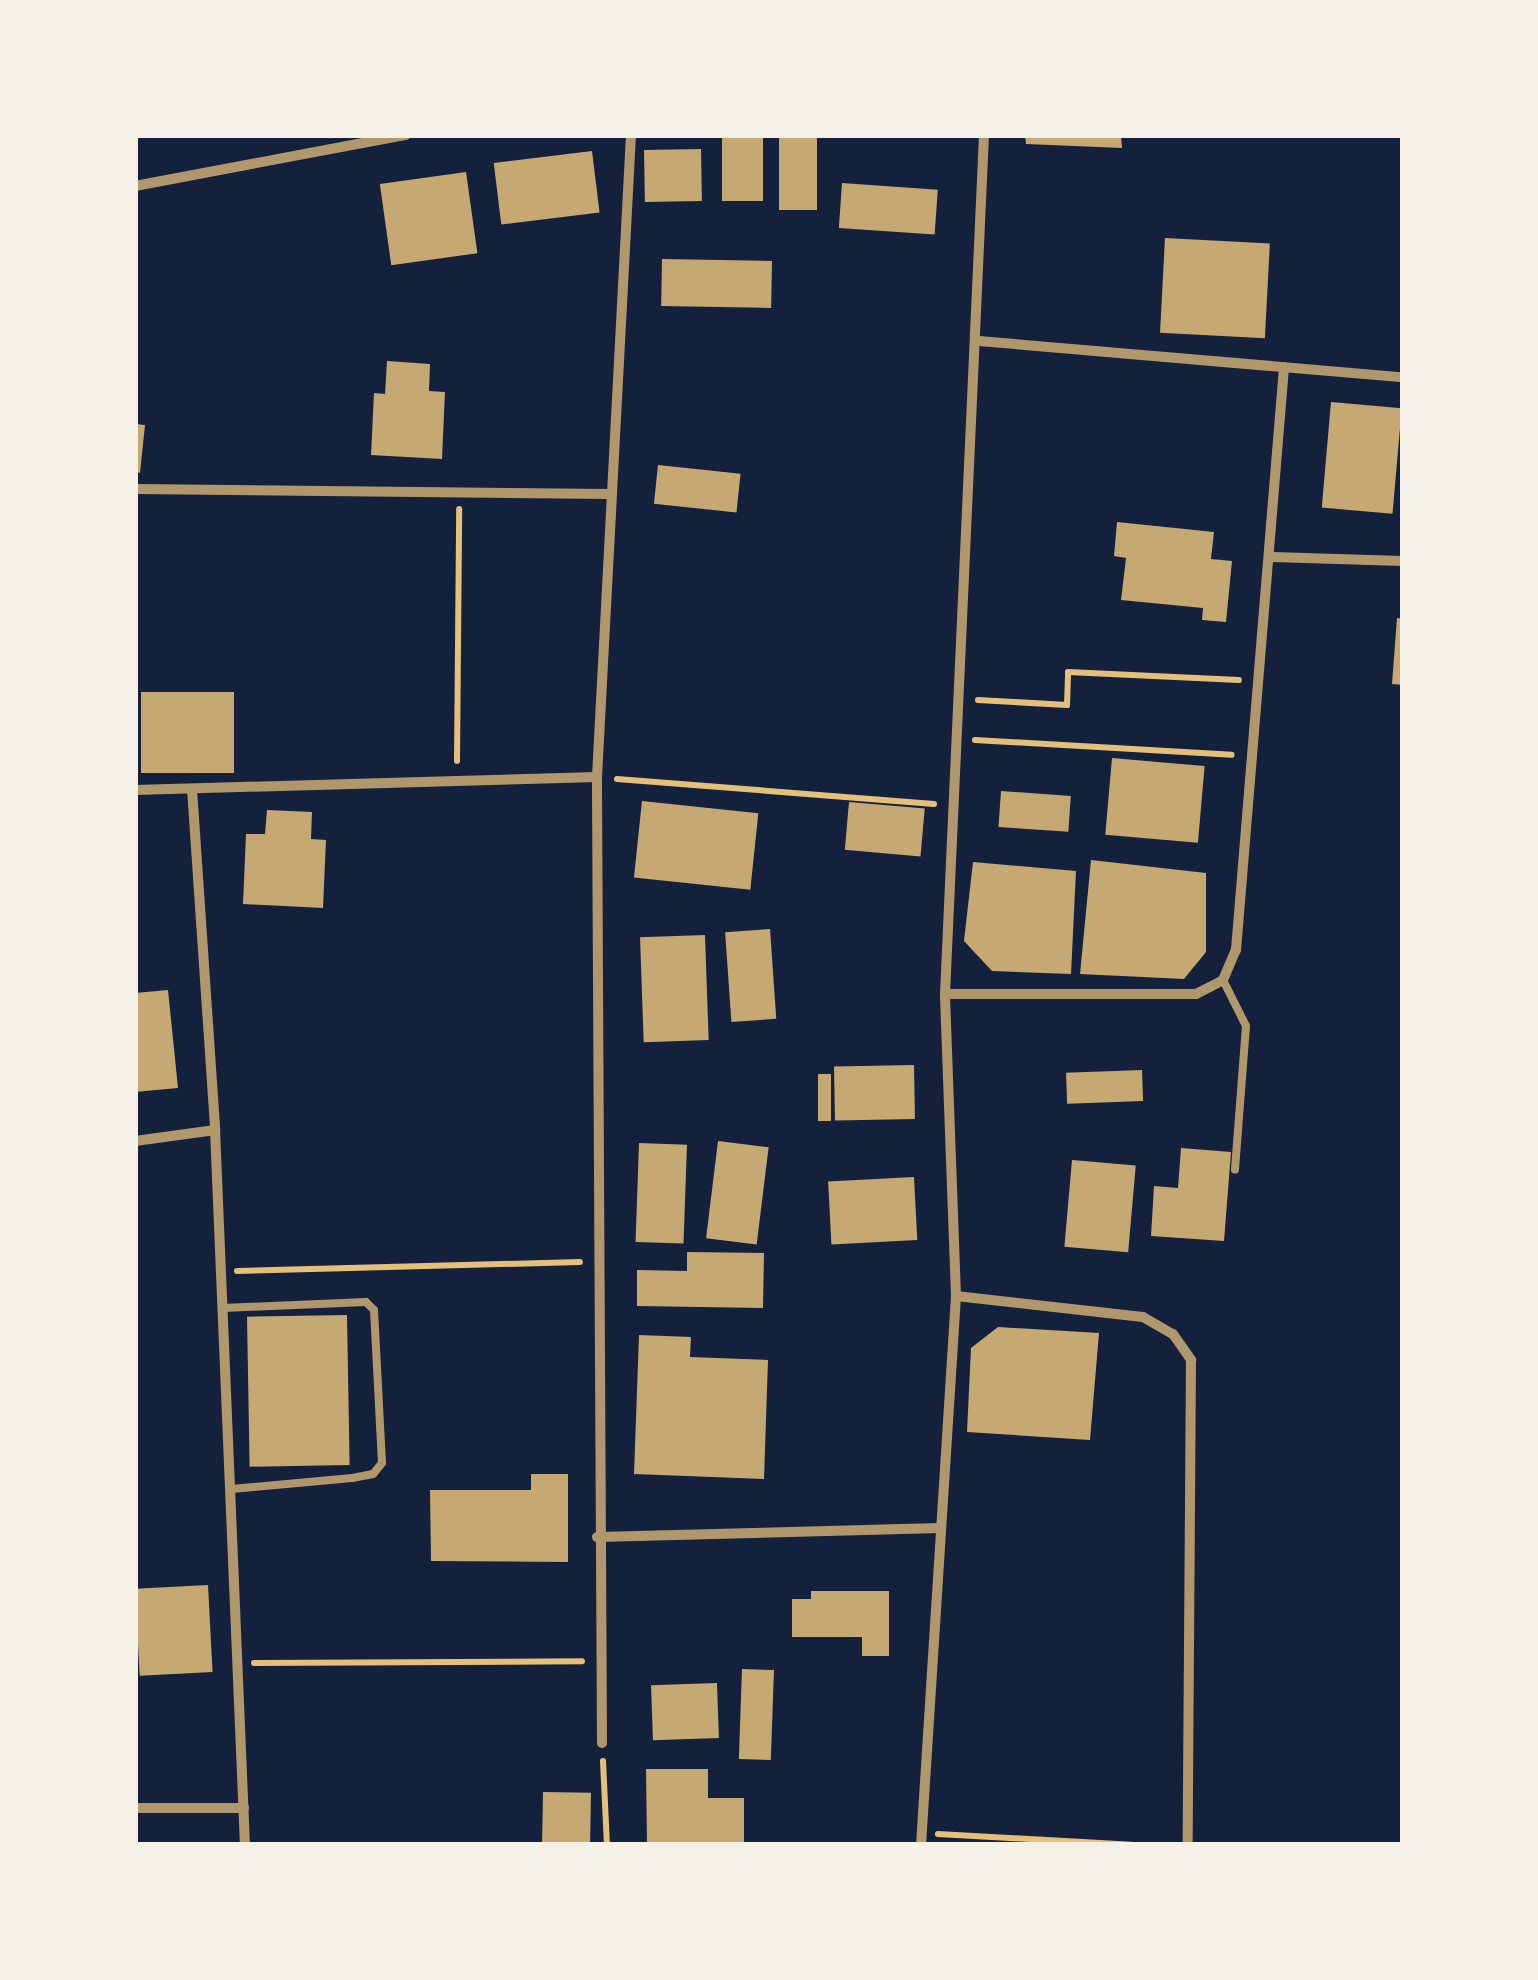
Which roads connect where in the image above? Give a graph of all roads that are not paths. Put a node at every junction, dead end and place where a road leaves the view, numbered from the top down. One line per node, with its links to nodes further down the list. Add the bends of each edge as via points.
1 (406, 135): 4 (street)
2 (631, 135): 9 (street)
3 (984, 135): 5 (street)
4 (135, 186)
5 (979, 341): 6 (street); 16 (street)
6 (1284, 366): 7 (street); 10 (street)
7 (1403, 377)
8 (135, 489): 9 (street)
9 (609, 494): 12 (street)
10 (1272, 557): 11 (street); 15 (street, via 1236,950)
11 (1403, 562)
12 (596, 777): 13 (street); 24 (street)
13 (192, 788): 14 (street); 17 (street)
14 (135, 790)
15 (1223, 980): 16 (street, via 1196,994); 19 (lane, via 1246,1026)
16 (944, 994): 20 (street)
17 (215, 1130): 18 (street); 21 (street)
18 (135, 1141)
19 (1236, 1170)
20 (956, 1296): 23 (street); 30 (street, via 1143,1317 1173,1334 1191,1360)
21 (223, 1308): 22 (street); 22 (lane, via 366,1302 374,1310 382,1463 373,1474 352,1478)
22 (230, 1489): 27 (street)
23 (940, 1528): 24 (street); 28 (street)
24 (597, 1537): 25 (street)
25 (602, 1744)
26 (135, 1808): 27 (street)
27 (244, 1808): 29 (street)
28 (921, 1839)
29 (246, 1845)
30 (1188, 1845)

